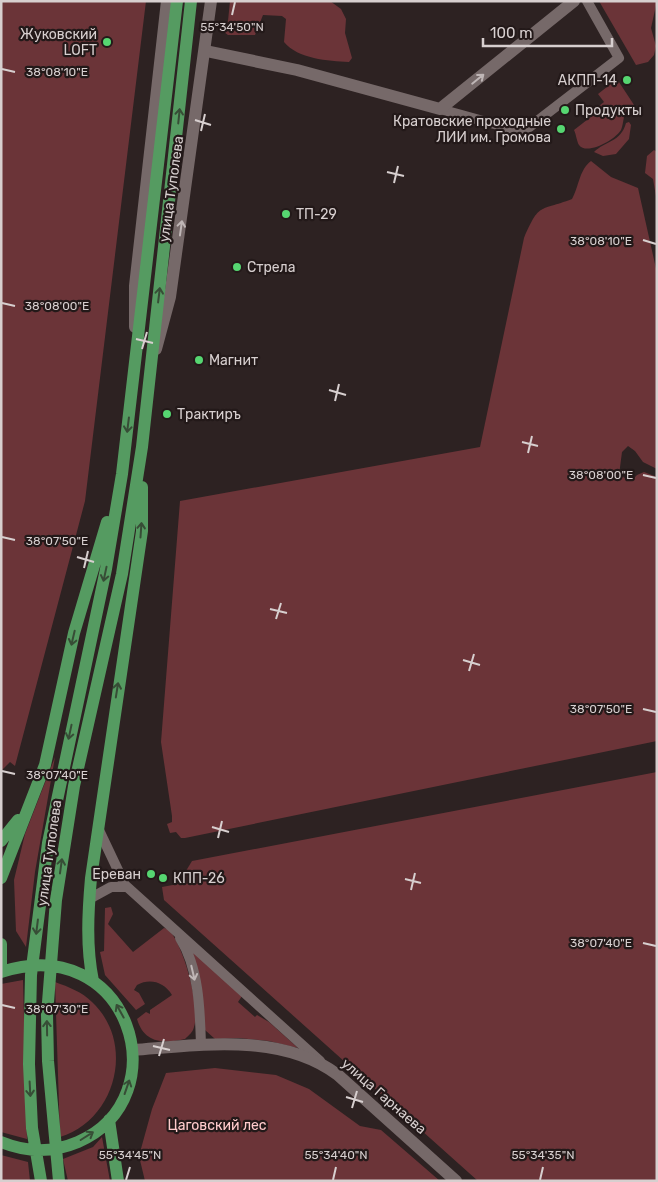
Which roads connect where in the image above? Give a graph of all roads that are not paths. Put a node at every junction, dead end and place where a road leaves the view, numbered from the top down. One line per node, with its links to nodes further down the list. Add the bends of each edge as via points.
1 (168, 1): 9 (street, улица Туполева, via 135,286)
2 (177, 1): 9 (main road, улица Туполева)
3 (191, 1): 10 (main road, улица Туполева, one-way to 3)
4 (211, 1): 7 (street, улица Туполева)
5 (574, 1): 8 (street, one-way to 5)
6 (587, 1): 8 (street, via 619,58 524,132)
7 (206, 51): 8 (street, via 297,70); 10 (street, улица Туполева, one-way to 7, via 170,297)
8 (440, 109)
9 (134, 377): 12 (main road, улица Туполева, one-way to 12)
10 (149, 378): 11 (main road, улица Туполева)
11 (142, 447): 14 (main road, улица Туполева, one-way to 11, via 142,531); 30 (main road, улица Туполева, one-way to 11, via 47,1015 56,900 74,786 122,574)
12 (122, 474): 13 (main road, улица Туполева, one-way to 13, via 74,633); 29 (main road, улица Туполева, one-way to 29, via 106,569 48,843 31,974 29,1064 32,1128)
13 (35, 793): 15 (main road); 16 (main road)
14 (97, 825): 17 (street); 18 (main road, улица Туполева)
15 (1, 841)
16 (1, 878)
17 (127, 887): 18 (street, via 111,887); 19 (street)
18 (89, 899): 23 (main road, улица Туполева)
19 (174, 929): 24 (street, one-way to 24, via 191,964); 26 (street)
20 (1, 944): 21 (main road)
21 (1, 967)
22 (1, 972): 23 (main road, via 47,964 73,970)
23 (93, 981): 25 (main road, one-way to 23, via 126,1022 118,1006)
24 (201, 1045): 25 (street, улица Гарнаева); 26 (street, улица Гарнаева, via 266,1047 304,1055)
25 (132, 1050): 27 (main road, one-way to 25, via 122,1101 130,1080)
26 (323, 1064): 32 (street, улица Гарнаева)
27 (109, 1120): 28 (main road, one-way to 27, via 16,1148 48,1151 63,1148 88,1137); 31 (main road)
28 (1, 1142)
29 (41, 1181)
30 (59, 1181)
31 (118, 1181)
32 (456, 1181)

